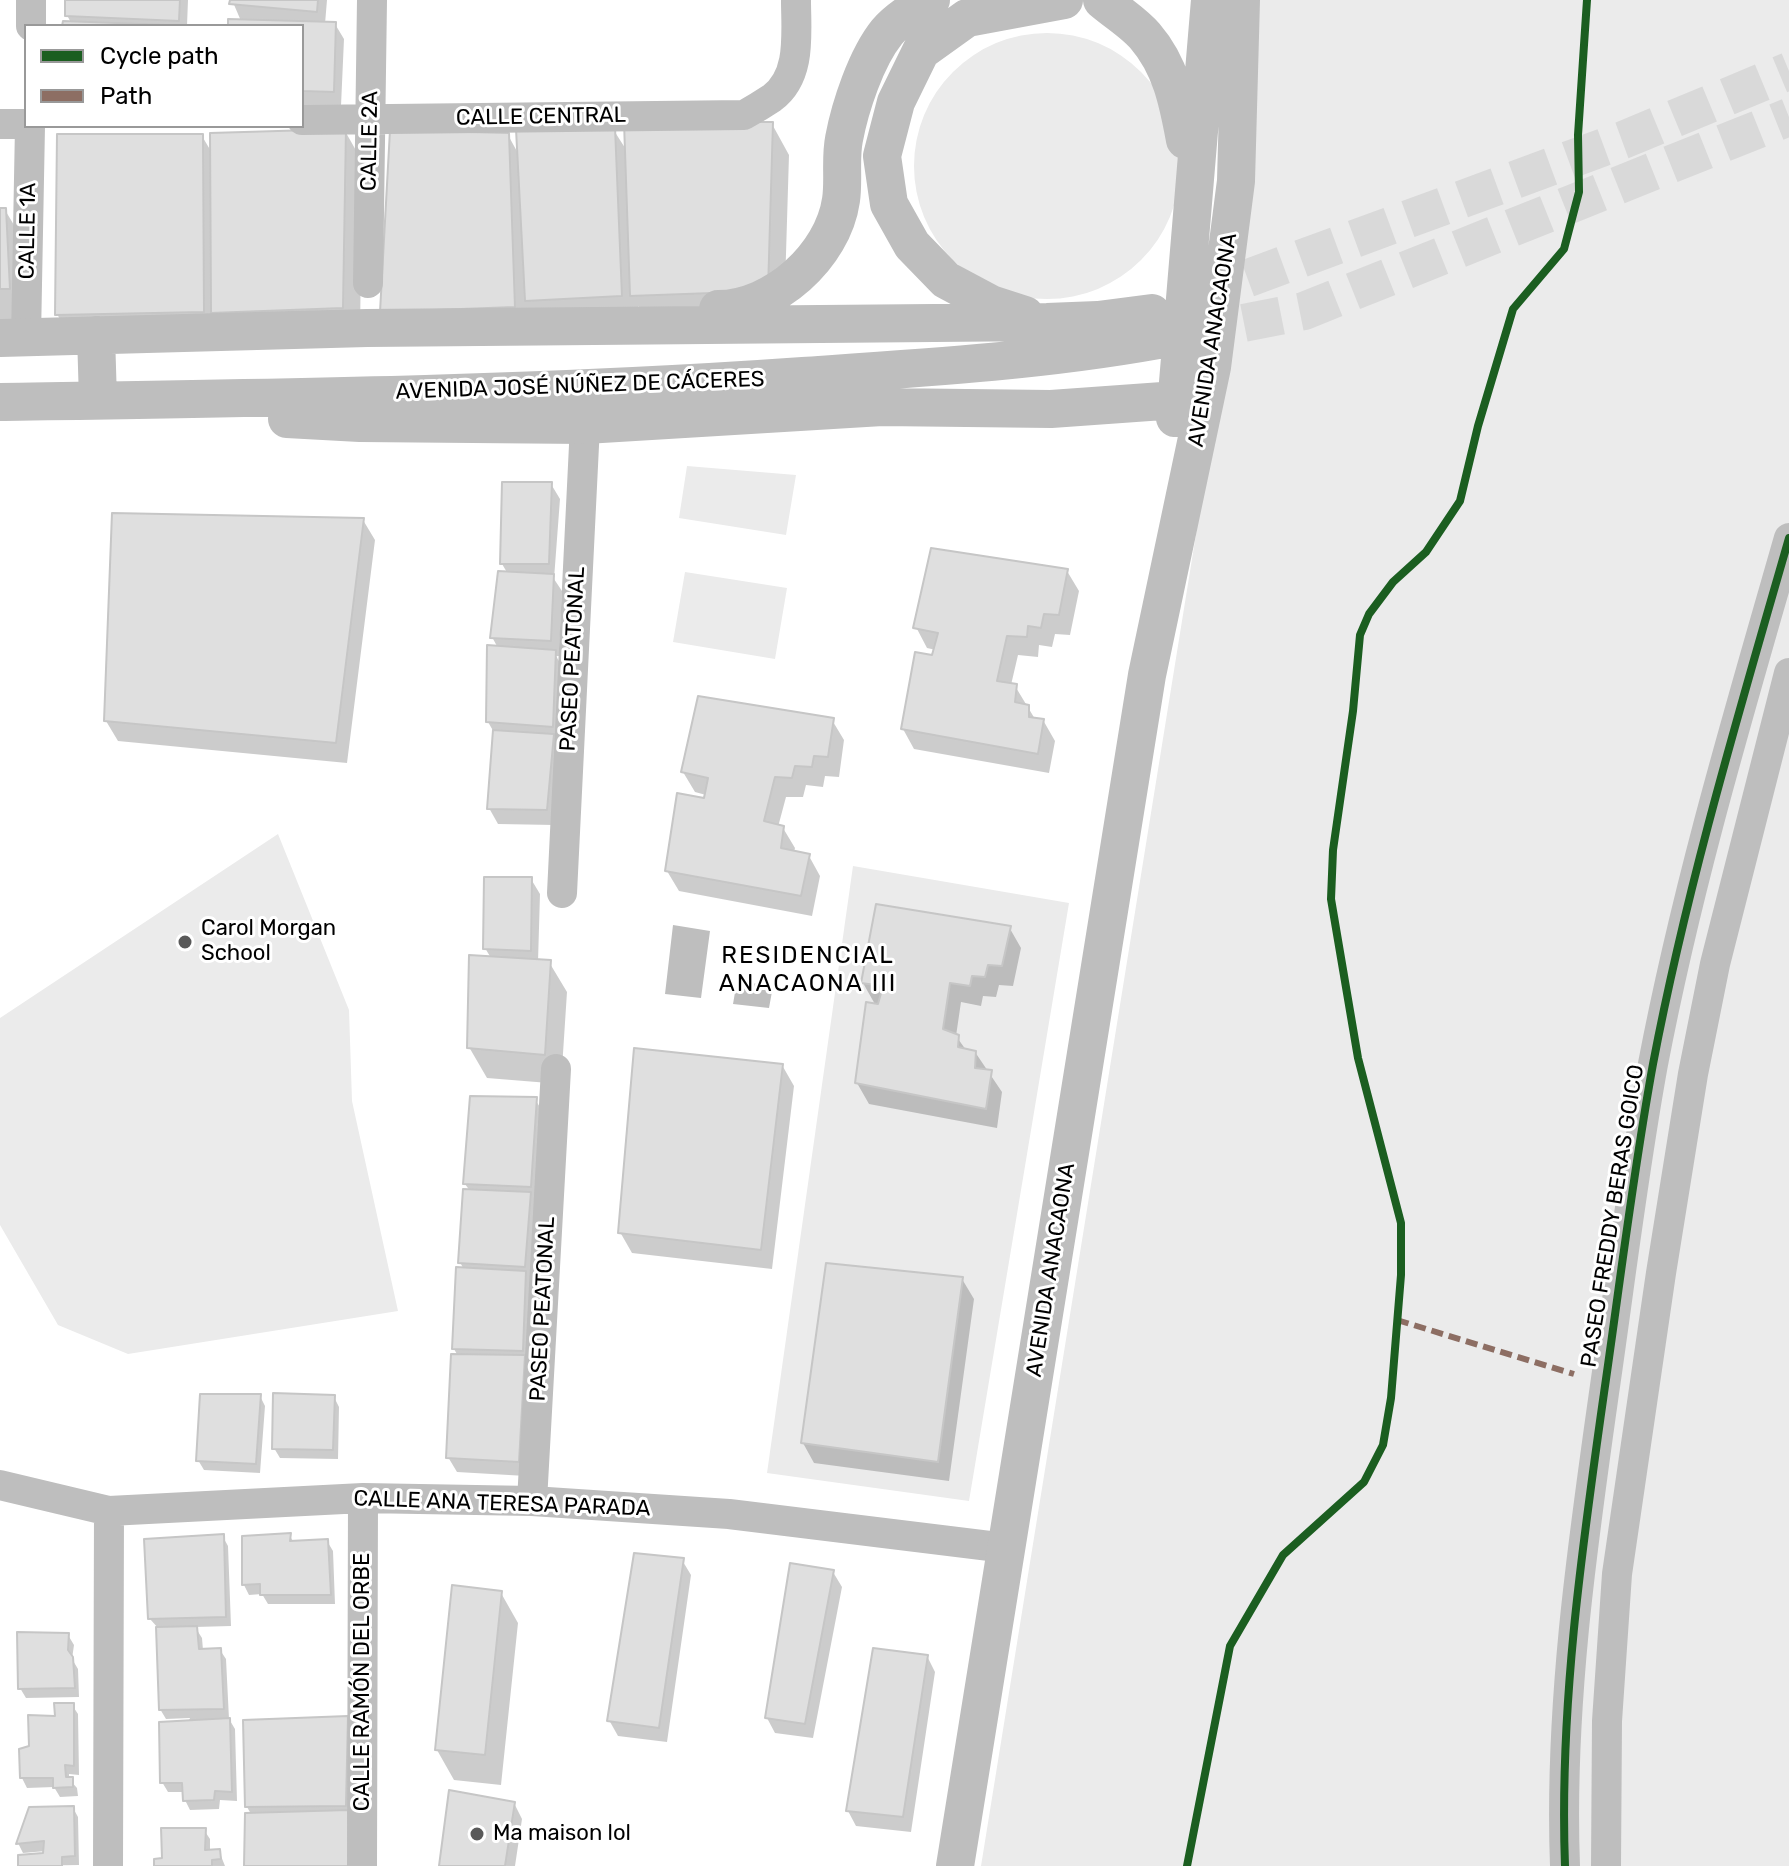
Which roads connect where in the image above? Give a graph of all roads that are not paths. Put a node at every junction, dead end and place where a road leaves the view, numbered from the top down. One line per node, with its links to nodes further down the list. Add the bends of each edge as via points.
1 (31, 0): 9 (street)
2 (372, 0): 10 (street, CALLE 2A)
3 (796, 0): 10 (street, CALLE CENTRAL, via 796,50 789,77 775,96 744,115)
4 (931, 0): 18 (main road, via 887,31 867,66 844,140 841,202 832,230 787,286 764,301 735,309 635,309)
5 (1064, 0): 17 (main road, via 967,18 921,51 896,102 882,156 889,204 912,245 946,280 991,304)
6 (1102, 0): 15 (main road, via 1144,35 1163,62 1176,92)
7 (1210, 0): 15 (main road, AVENIDA ANACAONA)
8 (1241, 0): 21 (main road, AVENIDA ANACAONA, via 1236,181 1228,254)
9 (31, 24)
10 (371, 119): 11 (street, CALLE CENTRAL); 16 (street, CALLE 2A)
11 (304, 120)
12 (0, 124): 13 (street)
13 (24, 125)
14 (28, 128): 20 (street, CALLE 1A)
15 (1194, 184): 21 (main road, AVENIDA ANACAONA)
16 (368, 283)
17 (1047, 322): 18 (main road); 21 (main road)
18 (537, 328): 19 (main road)
19 (96, 335): 20 (main road); 22 (main road)
20 (13, 337)
21 (1182, 351): 22 (main road, AVENIDA JOSÉ NÚÑEZ DE CÁCERES, via 1101,350 701,383); 23 (main road, AVENIDA ANACAONA); 28 (main road, AVENIDA ANACAONA)
22 (104, 400): 24 (main road, AVENIDA JOSÉ NÚÑEZ DE CÁCERES); 25 (main road, via 210,415 360,423)
23 (1177, 400): 25 (main road, via 1051,409 882,407); 28 (main road, AVENIDA ANACAONA)
24 (0, 402)
25 (585, 425): 29 (street, PASEO PEATONAL)
26 (1789, 538): 39 (street, PASEO FREDDY BERAS GOICO, via 1685,920 1653,1064 1587,1511 1569,1702)
27 (1789, 673): 40 (street, via 1715,964 1661,1273 1617,1574 1607,1721)
28 (1147, 675): 35 (main road, AVENIDA ANACAONA)
29 (562, 893)
30 (556, 1069): 33 (street, PASEO PEATONAL)
31 (0, 1485): 34 (street, CALLE ANA TERESA PARADA)
32 (363, 1498): 33 (street, CALLE ANA TERESA PARADA); 34 (street, CALLE ANA TERESA PARADA); 37 (street, CALLE RAMÓN DEL ORBE)
33 (532, 1501): 35 (street, CALLE ANA TERESA PARADA, via 729,1514)
34 (109, 1511): 36 (street)
35 (1006, 1548): 38 (main road, AVENIDA ANACAONA)
36 (108, 1866)
37 (362, 1866)
38 (955, 1866)
39 (1565, 1866)
40 (1606, 1866)

